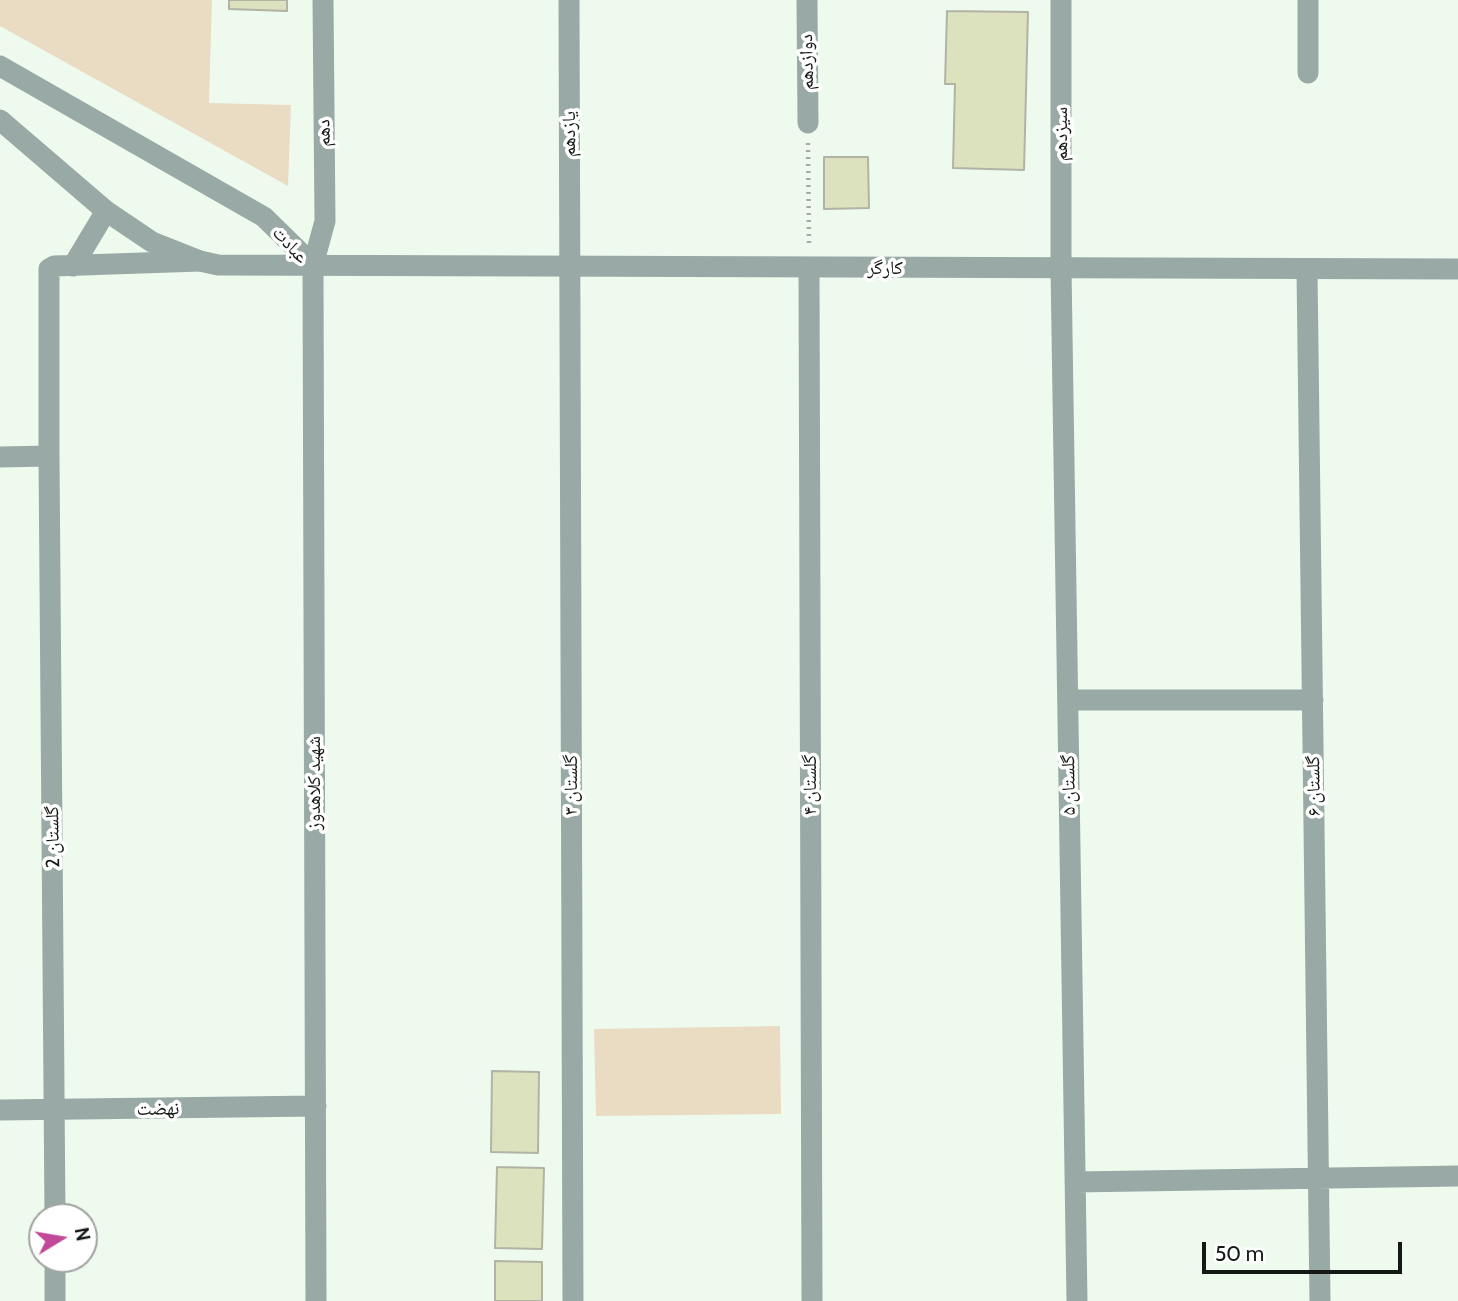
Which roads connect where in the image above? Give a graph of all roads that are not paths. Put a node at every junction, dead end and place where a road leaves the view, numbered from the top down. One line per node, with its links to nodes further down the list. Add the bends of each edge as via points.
1 (323, 0): 13 (street, دهم, via 325,221)
2 (569, 0): 16 (street, یازدهم)
3 (807, 0): 9 (street, دوازدهم)
4 (1061, 0): 15 (street, سیزدهم)
5 (1308, 0): 7 (street)
6 (0, 65): 13 (street, عبادت, via 264,217)
7 (1308, 73)
8 (0, 120): 10 (street, عبادت)
9 (808, 123)
10 (106, 211): 11 (street, عبادت, via 152,242); 12 (street)
11 (200, 261): 12 (street); 13 (street, عبادت)
12 (73, 265): 19 (street, گلستان 2, via 54,266 47,273)
13 (313, 265): 16 (street, کارگر); 23 (street, شهید کلاهدوز)
14 (809, 268): 15 (street, کارگر); 16 (street, کارگر); 34 (street, گلستان ۴)
15 (1061, 268): 18 (street, کارگر); 22 (street, گلستان ۵)
16 (569, 269): 33 (street, گلستان ۳)
17 (1458, 269): 18 (street, کارگر)
18 (1307, 270): 21 (street, گلستان ۶)
19 (49, 456): 20 (street); 24 (street, گلستان 2)
20 (0, 457)
21 (1312, 700): 22 (street); 27 (street, گلستان ۶)
22 (1068, 701): 28 (street, گلستان ۵)
23 (316, 1106): 24 (street, نهضت); 32 (street, شهید کلاهدوز)
24 (56, 1110): 25 (street, نهضت); 29 (street, گلستان 2)
25 (0, 1111)
26 (1458, 1176): 27 (street)
27 (1318, 1179): 28 (street); 36 (street, گلستان ۶)
28 (1075, 1182): 35 (street, گلستان ۵)
29 (55, 1203)
30 (55, 1273): 31 (street)
31 (55, 1301)
32 (316, 1301)
33 (573, 1301)
34 (812, 1301)
35 (1077, 1301)
36 (1320, 1301)

